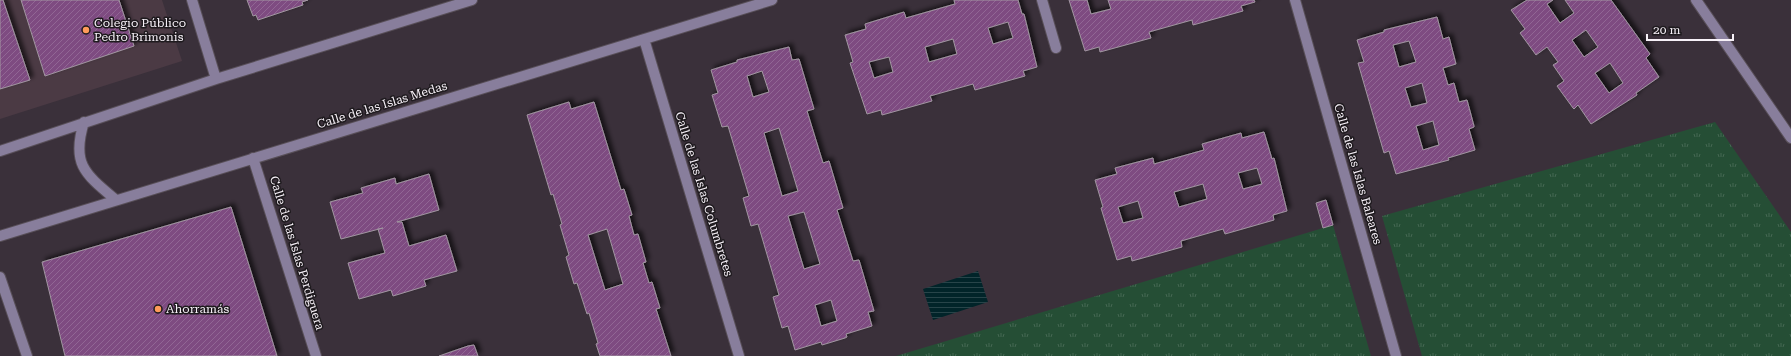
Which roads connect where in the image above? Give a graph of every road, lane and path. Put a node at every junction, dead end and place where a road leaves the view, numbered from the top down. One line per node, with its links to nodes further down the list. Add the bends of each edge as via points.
1 (192, 0): 9 (street)
2 (472, 0): 9 (street)
3 (772, 0): 7 (street, Calle de las Islas Medas)
4 (1042, 0): 8 (street)
5 (1295, 0): 20 (street, Calle de las Islas Baleares)
6 (1696, 0): 11 (street)
7 (644, 39): 13 (street, Calle de las Islas Medas); 19 (street, Calle de las Islas Columbretes)
8 (1056, 48)
9 (216, 79): 10 (street)
10 (84, 122): 12 (street); 14 (street, via 79,139 80,160 91,178)
11 (1791, 138)
12 (0, 151)
13 (253, 158): 14 (street, Calle de las Islas Medas); 18 (street, Calle de las Islas Perdiguera)
14 (116, 200): 15 (street, Calle de las Islas Medas)
15 (0, 236)
16 (0, 277): 17 (street)
17 (27, 356)
18 (316, 356)
19 (739, 356)
20 (1396, 356)

